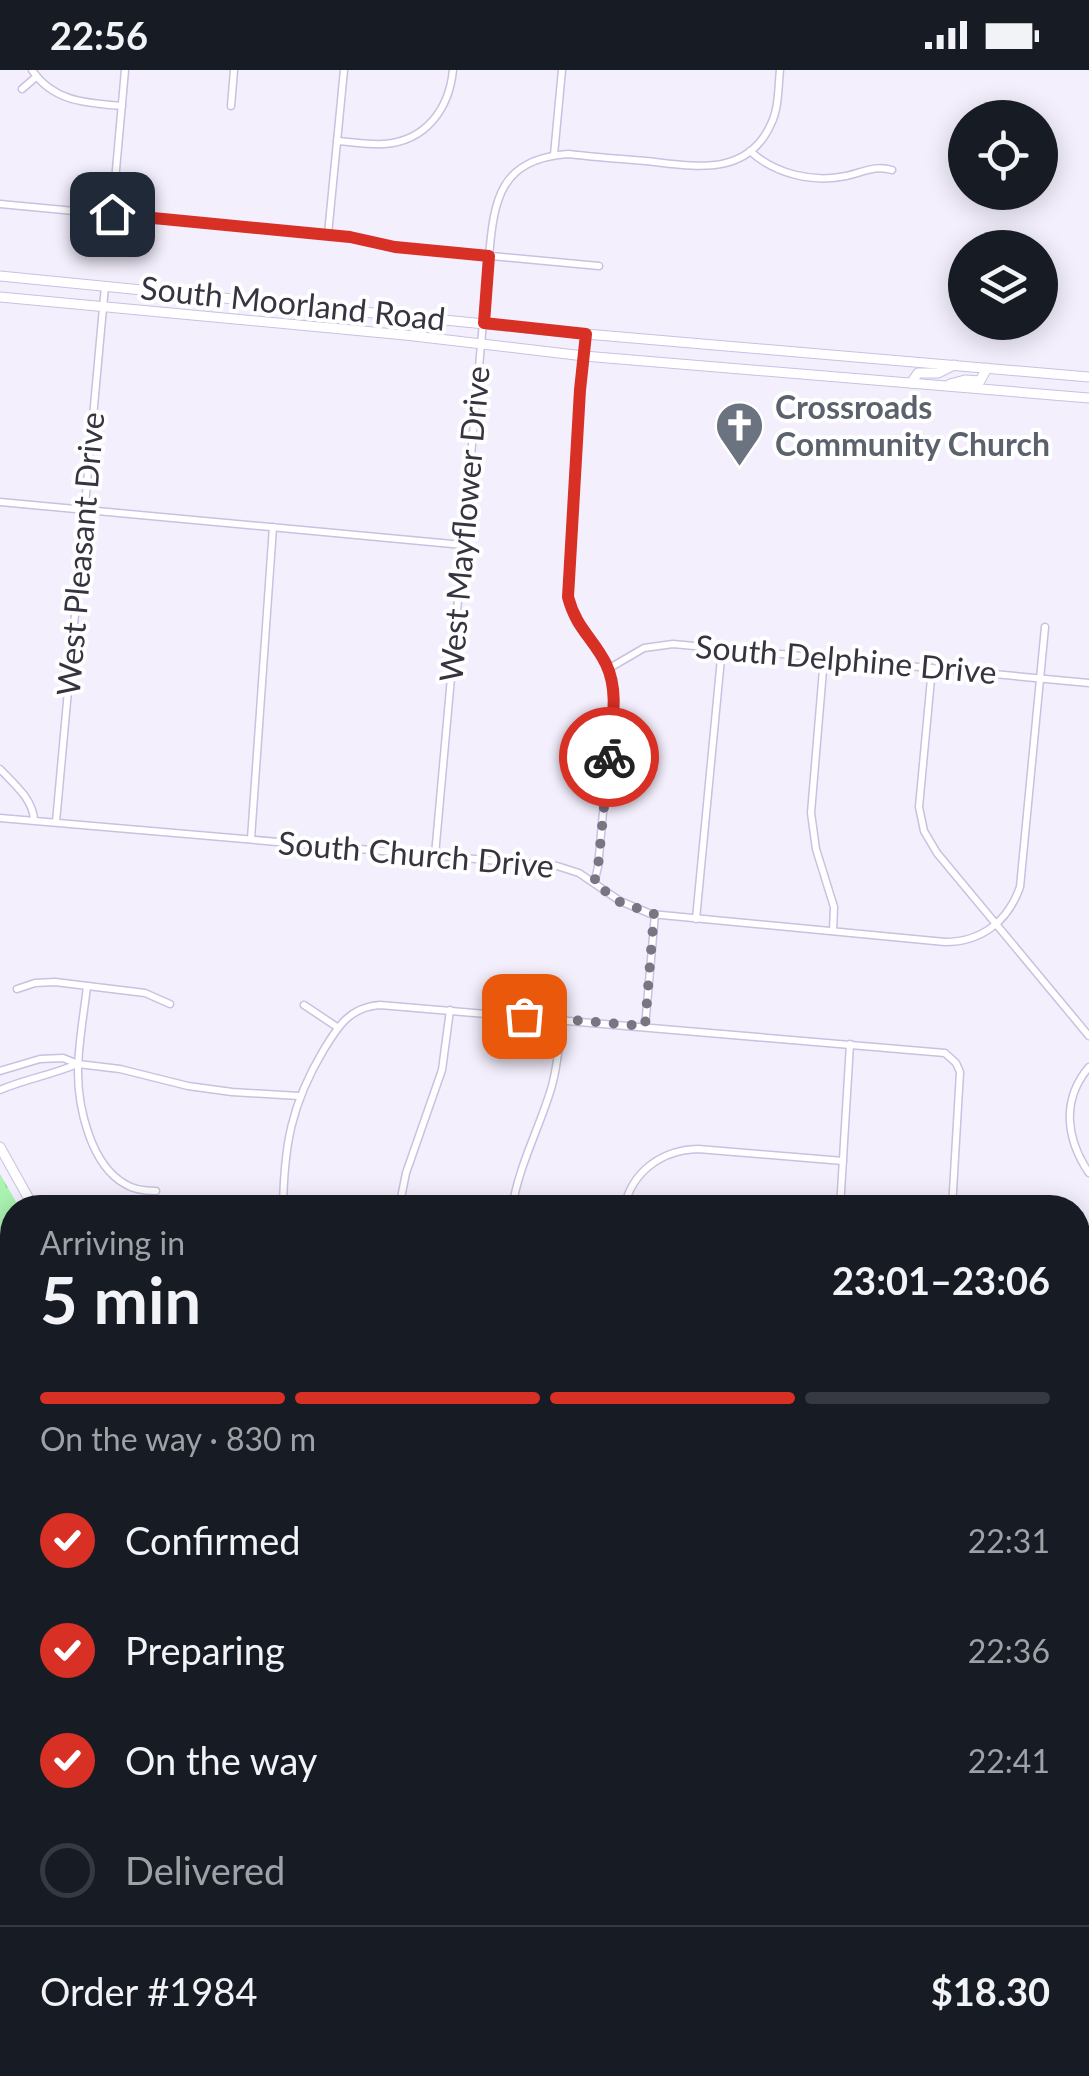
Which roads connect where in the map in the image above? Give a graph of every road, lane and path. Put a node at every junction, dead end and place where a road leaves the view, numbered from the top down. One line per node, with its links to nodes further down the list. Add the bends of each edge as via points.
1 (126, 70): 9 (street)
2 (234, 70): 10 (street)
3 (344, 70): 11 (street)
4 (452, 70): 11 (street, via 446,101 416,134 387,144)
5 (562, 70): 13 (street)
6 (780, 70): 12 (street, via 774,118)
7 (34, 73): 8 (street); 9 (street, via 69,99)
8 (22, 88)
9 (122, 106): 16 (street)
10 (231, 106)
11 (337, 141): 17 (street)
12 (750, 152): 13 (street, via 704,167); 14 (street, via 779,170 808,177)
13 (554, 155): 18 (street, West Mayflower Drive, via 524,166 501,191)
14 (892, 170)
15 (0, 204): 16 (street)
16 (112, 214): 17 (street)
17 (328, 234): 18 (street)
18 (489, 256): 19 (street); 24 (street, West Mayflower Drive)
19 (599, 266)
20 (0, 276): 21 (main road, South Moorland Road)
21 (106, 285): 23 (street, West Pleasant Drive); 24 (main road, South Moorland Road)
22 (0, 297): 23 (main road, South Moorland Road)
23 (104, 307): 26 (main road, South Moorland Road); 35 (street, West Pleasant Drive)
24 (484, 323): 25 (main road, South Moorland Road); 26 (street, West Mayflower Drive)
25 (586, 334): 27 (street); 28 (main road, South Moorland Road)
26 (482, 346): 27 (main road, South Moorland Road); 37 (street, West Mayflower Drive)
27 (584, 356): 31 (main road, South Moorland Road); 42 (street, via 568,597)
28 (954, 365): 29 (main road, South Moorland Road); 31 (main road, via 918,373)
29 (987, 368): 30 (main road, South Moorland Road); 32 (main road, via 980,380)
30 (1089, 376)
31 (911, 383): 32 (main road, South Moorland Road)
32 (942, 386): 33 (main road, South Moorland Road)
33 (1089, 398)
34 (0, 502): 35 (street)
35 (84, 510): 36 (street); 48 (street, West Pleasant Drive)
36 (273, 527): 37 (street); 49 (street)
37 (463, 544): 50 (street, West Mayflower Drive)
38 (1045, 627): 43 (street)
39 (722, 648): 40 (street, South Delphine Drive); 42 (street, South Delphine Drive, via 659,644); 53 (street)
40 (824, 658): 41 (street, South Delphine Drive); 55 (street, via 811,813 834,906)
41 (932, 668): 43 (street, South Delphine Drive); 54 (street, via 920,807 924,830)
42 (608, 669): 51 (street, via 614,702)
43 (1040, 678): 44 (street, South Delphine Drive); 54 (street, via 1020,887)
44 (1089, 682)
45 (0, 768): 47 (street, via 28,801)
46 (0, 818): 47 (street, South Church Drive)
47 (34, 820): 48 (street, South Church Drive)
48 (56, 822): 49 (street, South Church Drive)
49 (252, 839): 50 (street, South Church Drive)
50 (434, 855): 51 (street, South Church Drive, via 558,866)
51 (594, 883): 52 (street, South Church Drive)
52 (654, 914): 53 (street, South Church Drive); 62 (street)
53 (696, 919): 55 (street, South Church Drive)
54 (996, 924): 55 (street, South Church Drive, via 974,938 950,942); 64 (street)
55 (833, 931)
56 (87, 986): 57 (street, via 45,982); 58 (street, via 146,993); 66 (street)
57 (17, 989)
58 (170, 1004)
59 (304, 1005): 63 (street)
60 (450, 1010): 61 (street); 63 (street, via 369,1006); 77 (street, via 442,1070)
61 (562, 1020): 62 (street); 78 (street, via 552,1088)
62 (645, 1026): 65 (street)
63 (337, 1028): 70 (street)
64 (1089, 1036)
65 (850, 1044): 72 (street); 81 (street, via 939,1051 953,1060 960,1081)
66 (78, 1064): 68 (street, via 40,1059); 69 (street); 70 (street, via 216,1090); 74 (street, via 82,1114 99,1156 122,1183)
67 (1089, 1067): 73 (street, via 1073,1092 1070,1112 1072,1142)
68 (0, 1070)
69 (0, 1090)
70 (299, 1096): 76 (street)
71 (0, 1147): 75 (main road)
72 (843, 1161): 79 (street, via 679,1150 642,1171); 80 (street)
73 (1089, 1174)
74 (156, 1191)
75 (27, 1195)
76 (284, 1195)
77 (403, 1195)
78 (515, 1195)
79 (628, 1195)
80 (841, 1195)
81 (953, 1195)

